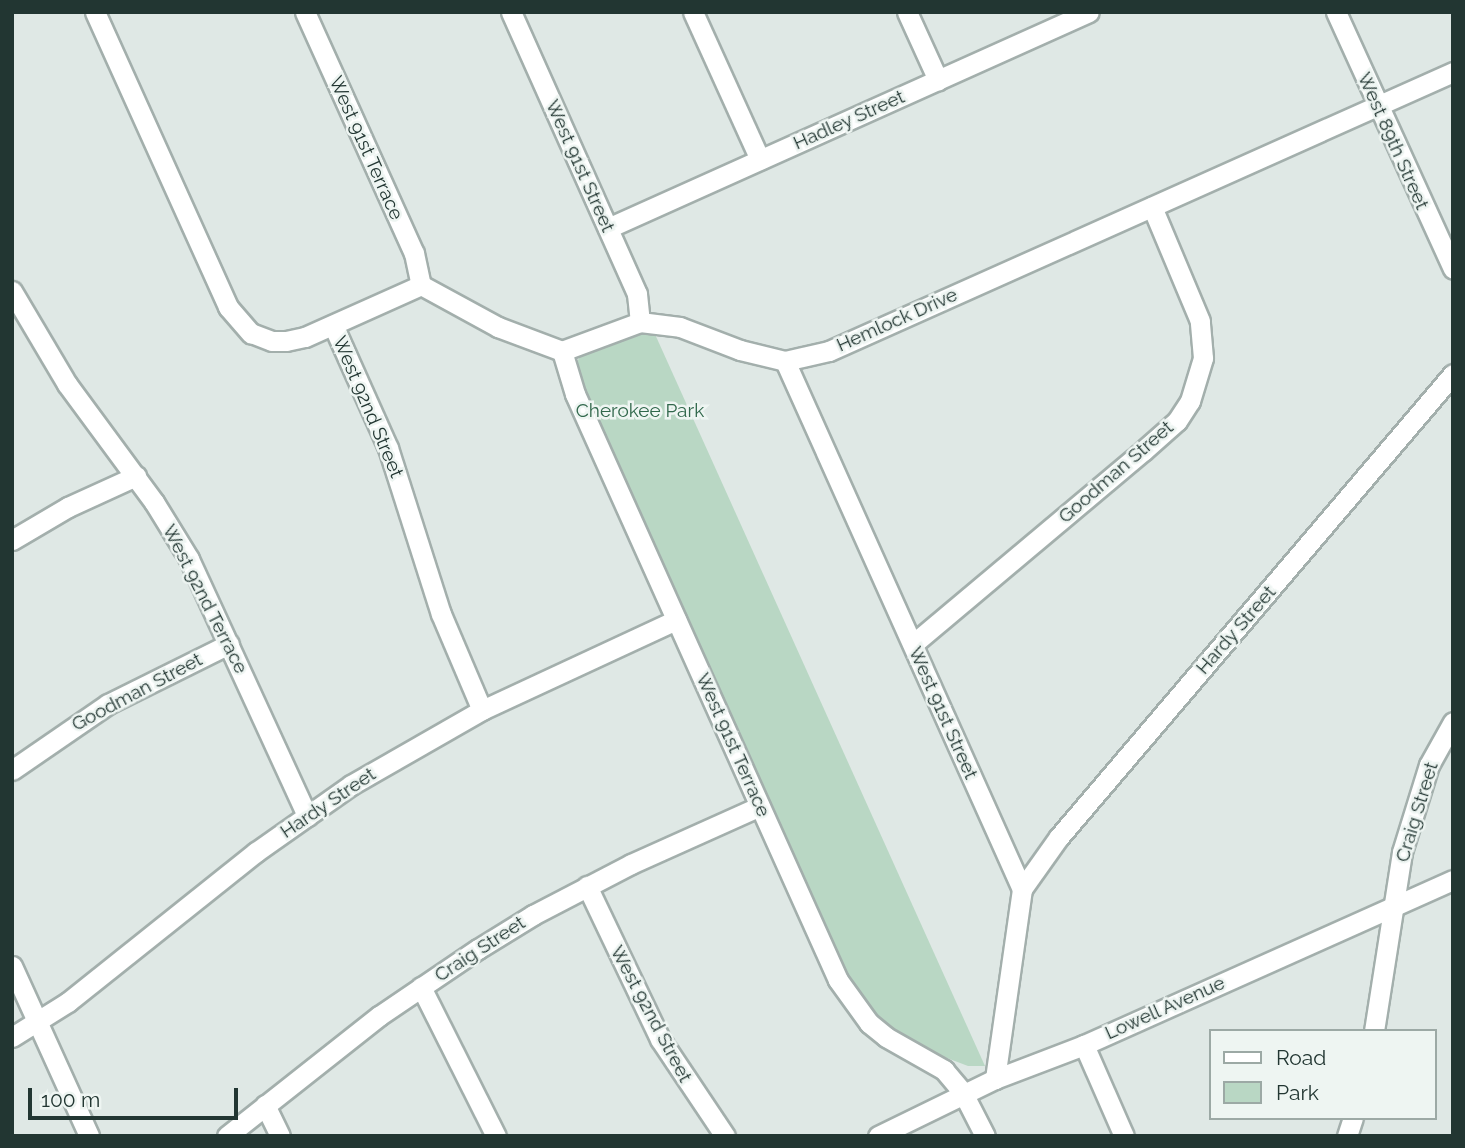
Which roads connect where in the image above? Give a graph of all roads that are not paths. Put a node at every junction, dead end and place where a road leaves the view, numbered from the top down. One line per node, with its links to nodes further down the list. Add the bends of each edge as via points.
1 (94, 12): 18 (street, West 92nd Street, via 237,320 251,333 272,341 305,337)
2 (305, 12): 15 (street, West 91st Terrace, via 414,253)
3 (511, 12): 13 (street, West 91st Street)
4 (693, 12): 11 (street)
5 (907, 12): 9 (street)
6 (1089, 12): 9 (street, Hadley Street)
7 (1335, 12): 10 (street, West 89th Street)
8 (1453, 72): 10 (street, Hemlock Drive)
9 (938, 80): 11 (street, Hadley Street)
10 (1377, 106): 12 (street, Hemlock Drive); 14 (street, West 89th Street)
11 (760, 160): 13 (street, Hadley Street)
12 (1152, 207): 20 (street, Hemlock Drive, via 829,351); 26 (street, Goodman Street, via 1200,320 1203,358 1190,401 1177,421 1143,451)
13 (608, 228): 17 (street, West 91st Street, via 637,294)
14 (1453, 269)
15 (421, 285): 18 (street); 19 (street, via 498,327)
16 (14, 301): 22 (street, West 92nd Terrace, via 67,384)
17 (640, 322): 19 (street, Hemlock Drive); 20 (street, Hemlock Drive, via 680,327)
18 (332, 325): 27 (street, West 92nd Street, via 388,448 441,614)
19 (562, 351): 24 (street, West 91st Terrace, via 575,394)
20 (785, 362): 26 (street, West 91st Street)
21 (1453, 374): 34 (street, Hardy Street, via 1059,837)
22 (136, 476): 23 (street, via 68,507); 25 (street, West 92nd Terrace, via 189,559)
23 (12, 540)
24 (676, 620): 27 (street, Hardy Street); 30 (street, West 91st Terrace)
25 (229, 644): 29 (street, Goodman Street, via 108,704); 31 (street, West 92nd Terrace)
26 (913, 644): 34 (street, West 91st Street)
27 (482, 710): 31 (street, Hardy Street, via 351,785)
28 (1453, 722): 35 (street, Craig Street, via 1417,797)
29 (12, 770)
30 (760, 806): 33 (street, Craig Street); 43 (street, West 91st Terrace, via 850,1001 886,1037 944,1070)
31 (307, 816): 38 (street, Hardy Street)
32 (1453, 880): 35 (street, Lowell Avenue)
33 (587, 886): 37 (street, Craig Street); 49 (street, West 92nd Street, via 660,1039)
34 (1022, 889): 42 (street)
35 (1392, 906): 39 (street, Craig Street); 41 (street, Lowell Avenue)
36 (12, 966): 38 (street)
37 (421, 987): 44 (street, Craig Street); 48 (street)
38 (37, 1023): 40 (street, Hardy Street); 45 (street)
39 (1374, 1029)
40 (12, 1037)
41 (1084, 1045): 42 (street, Lowell Avenue); 52 (street)
42 (995, 1079): 43 (street, Lowell Avenue)
43 (963, 1093): 50 (street, Lowell Avenue); 51 (street)
44 (265, 1105): 46 (street, Craig Street); 47 (street)
45 (89, 1136)
46 (227, 1136)
47 (280, 1136)
48 (496, 1136)
49 (725, 1136)
50 (878, 1136)
51 (985, 1136)
52 (1124, 1136)

